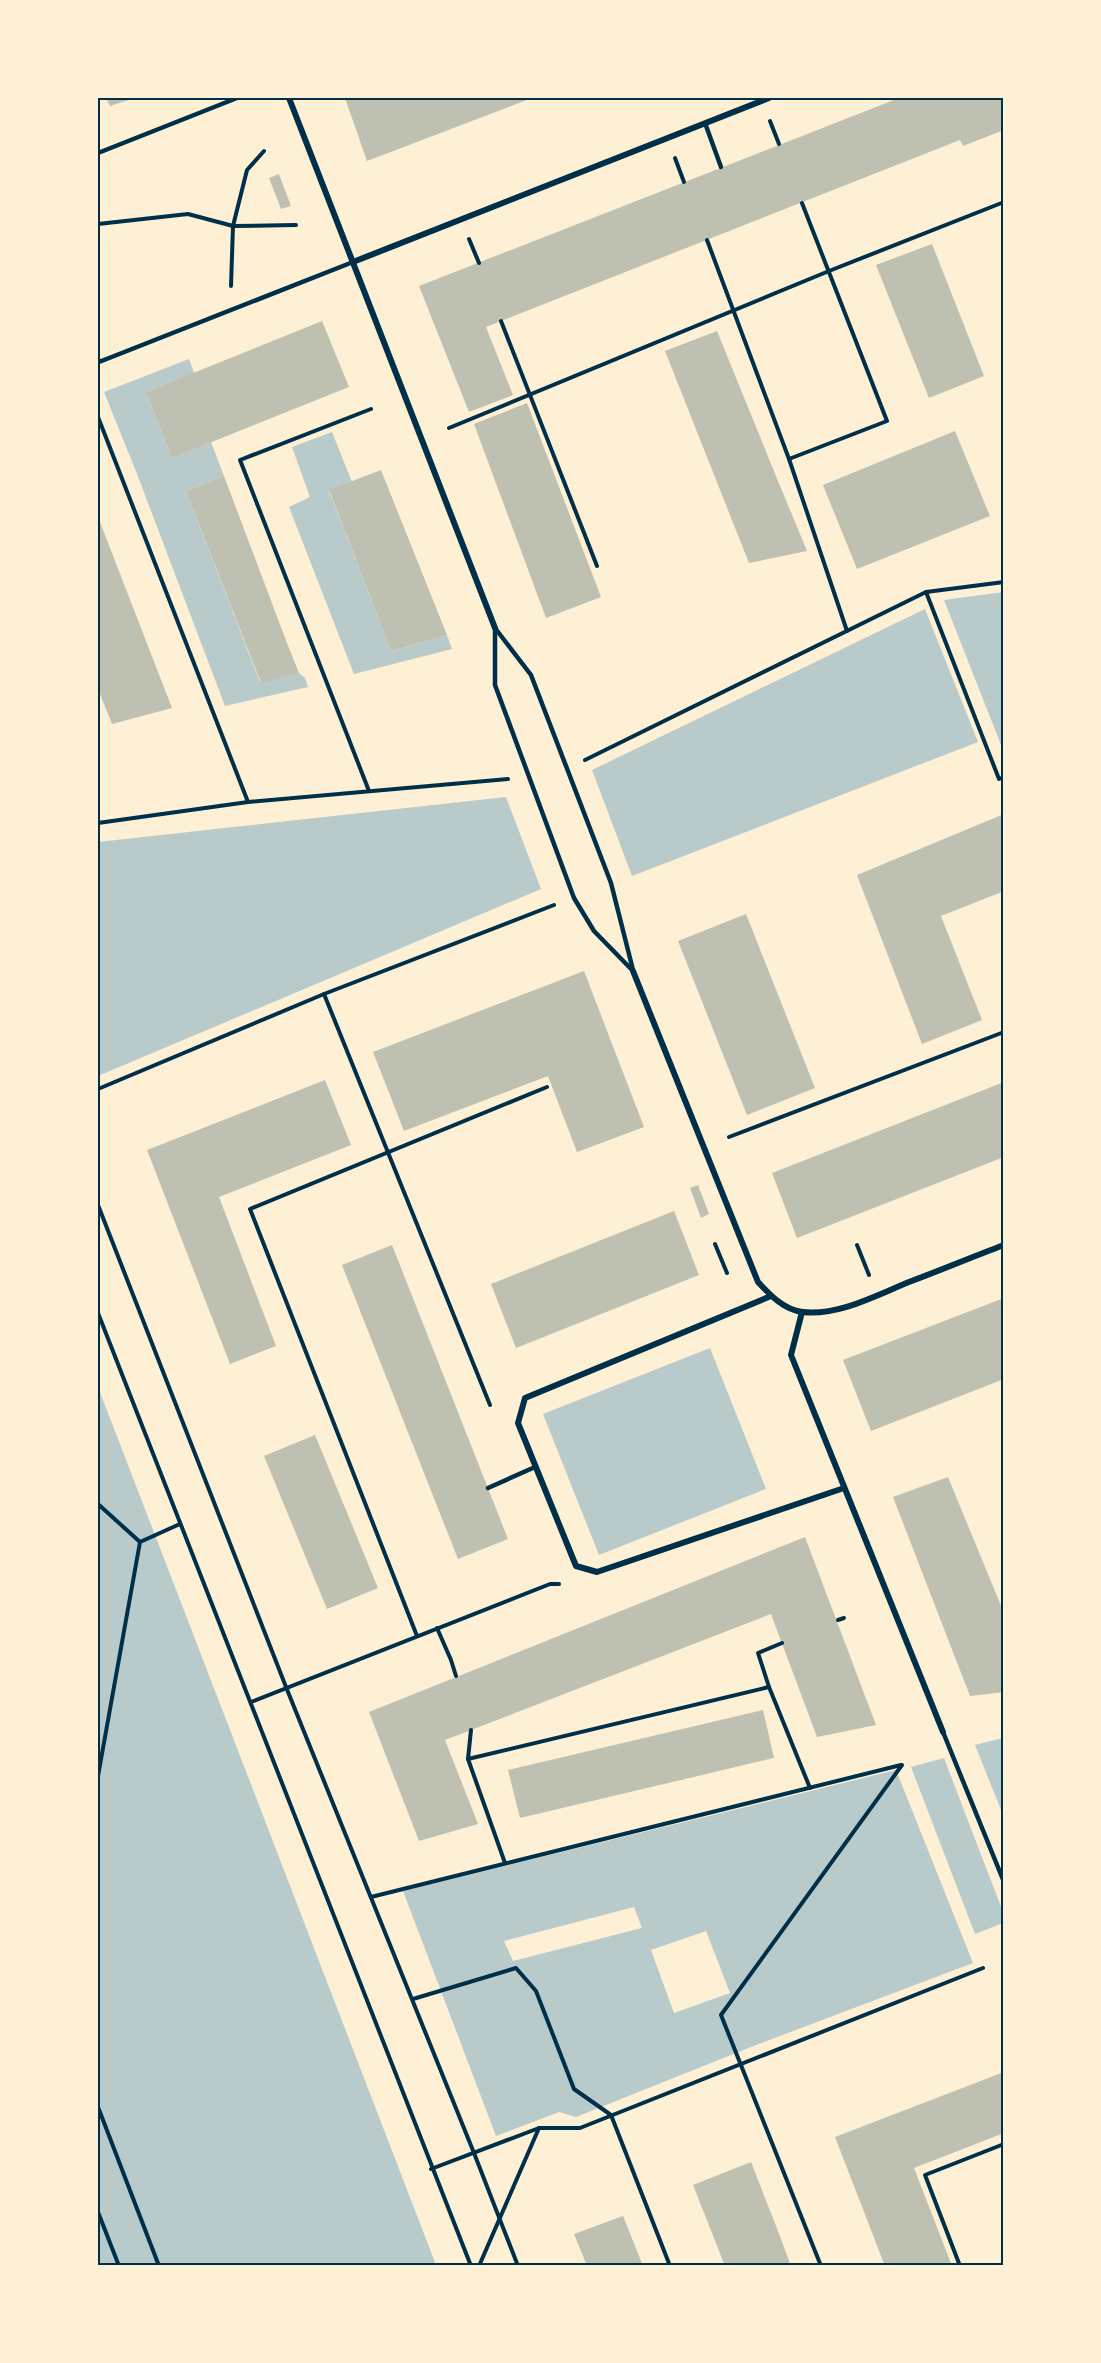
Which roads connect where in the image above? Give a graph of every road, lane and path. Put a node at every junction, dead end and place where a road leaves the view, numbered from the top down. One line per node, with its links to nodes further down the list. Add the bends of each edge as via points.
1 (237, 98): 8 (lane)
2 (289, 98): 19 (street)
3 (769, 98): 5 (street)
4 (770, 120): 6 (path)
5 (705, 123): 10 (lane); 19 (street)
6 (779, 144)
7 (264, 151): 16 (path, via 247,170)
8 (98, 153)
9 (675, 158): 11 (path)
10 (721, 167)
11 (684, 182)
12 (1004, 202): 21 (path)
13 (802, 203): 21 (path)
14 (98, 224): 16 (path, via 188,214)
15 (296, 225): 16 (path)
16 (233, 226): 22 (path)
17 (469, 238): 20 (path)
18 (707, 240): 23 (path)
19 (353, 262): 25 (lane, via 99,362); 34 (street)
20 (479, 263)
21 (829, 271): 23 (path); 30 (path, via 888,421)
22 (231, 288)
23 (734, 310): 26 (path); 30 (path)
24 (501, 321): 26 (path)
25 (98, 359)
26 (531, 395): 29 (path); 31 (path)
27 (371, 409): 39 (path, via 240,460)
28 (98, 417): 40 (path)
29 (449, 429)
30 (789, 459): 35 (path)
31 (597, 566)
32 (1004, 582): 33 (path)
33 (926, 592): 35 (path); 38 (path, via 999,779)
34 (495, 628): 36 (lane, via 531,675); 37 (lane, via 495,685)
35 (847, 631): 36 (path)
36 (566, 769): 43 (lane, via 611,883)
37 (530, 777): 39 (path); 42 (lane)
38 (1004, 777)
39 (369, 791): 40 (path)
40 (248, 802): 41 (path)
41 (98, 824)
42 (574, 898): 43 (lane, via 594,931); 44 (path)
43 (633, 971): 56 (street, via 758,1282)
44 (324, 994): 47 (path); 49 (path)
45 (1004, 1032): 48 (path)
46 (546, 1087): 49 (path)
47 (98, 1089)
48 (729, 1137)
49 (388, 1152): 59 (path); 70 (path, via 250,1209)
50 (98, 1205): 73 (path)
51 (715, 1244): 54 (path)
52 (857, 1245): 55 (path)
53 (1004, 1245): 57 (street, via 856,1303 828,1311)
54 (727, 1273)
55 (870, 1278)
56 (771, 1296): 57 (street); 60 (street, via 525,1398 518,1423)
57 (802, 1312): 62 (street, via 791,1355)
58 (98, 1313): 64 (path)
59 (490, 1405)
60 (535, 1467): 61 (lane); 62 (street, via 576,1566 597,1572)
61 (488, 1488)
62 (844, 1488): 77 (street)
63 (98, 1504): 65 (path)
64 (180, 1524): 65 (path); 75 (path)
65 (140, 1542): 79 (path)
66 (559, 1584): 69 (path, via 550,1584)
67 (844, 1618): 68 (path)
68 (837, 1620)
69 (437, 1628): 70 (path); 72 (path)
70 (417, 1636): 73 (path)
71 (782, 1643): 74 (path, via 758,1653)
72 (456, 1677)
73 (286, 1687): 75 (path); 83 (path)
74 (769, 1687): 78 (path); 80 (path)
75 (250, 1702): 92 (path)
76 (471, 1730): 78 (path)
77 (943, 1732): 82 (lane)
78 (468, 1759): 81 (path)
79 (98, 1776)
80 (810, 1788): 81 (path); 86 (path, via 902,1764 721,2015)
81 (505, 1864): 83 (path)
82 (1004, 1882)
83 (371, 1897): 85 (path)
84 (983, 1968): 86 (path)
85 (413, 1999): 88 (path, via 516,1968 536,1991 574,2089); 91 (path)
86 (740, 2064): 88 (path); 101 (path)
87 (98, 2108): 96 (path)
88 (611, 2115): 89 (path, via 580,2128); 100 (path)
89 (539, 2128): 91 (path); 94 (path)
90 (1004, 2144): 102 (path, via 925,2175)
91 (474, 2153): 92 (path); 94 (path)
92 (431, 2169): 97 (path)
93 (98, 2212): 95 (path)
94 (500, 2218): 98 (path); 99 (path)
95 (119, 2265)
96 (159, 2265)
97 (471, 2265)
98 (479, 2265)
99 (518, 2265)
100 (670, 2265)
101 (821, 2265)
102 (960, 2265)

